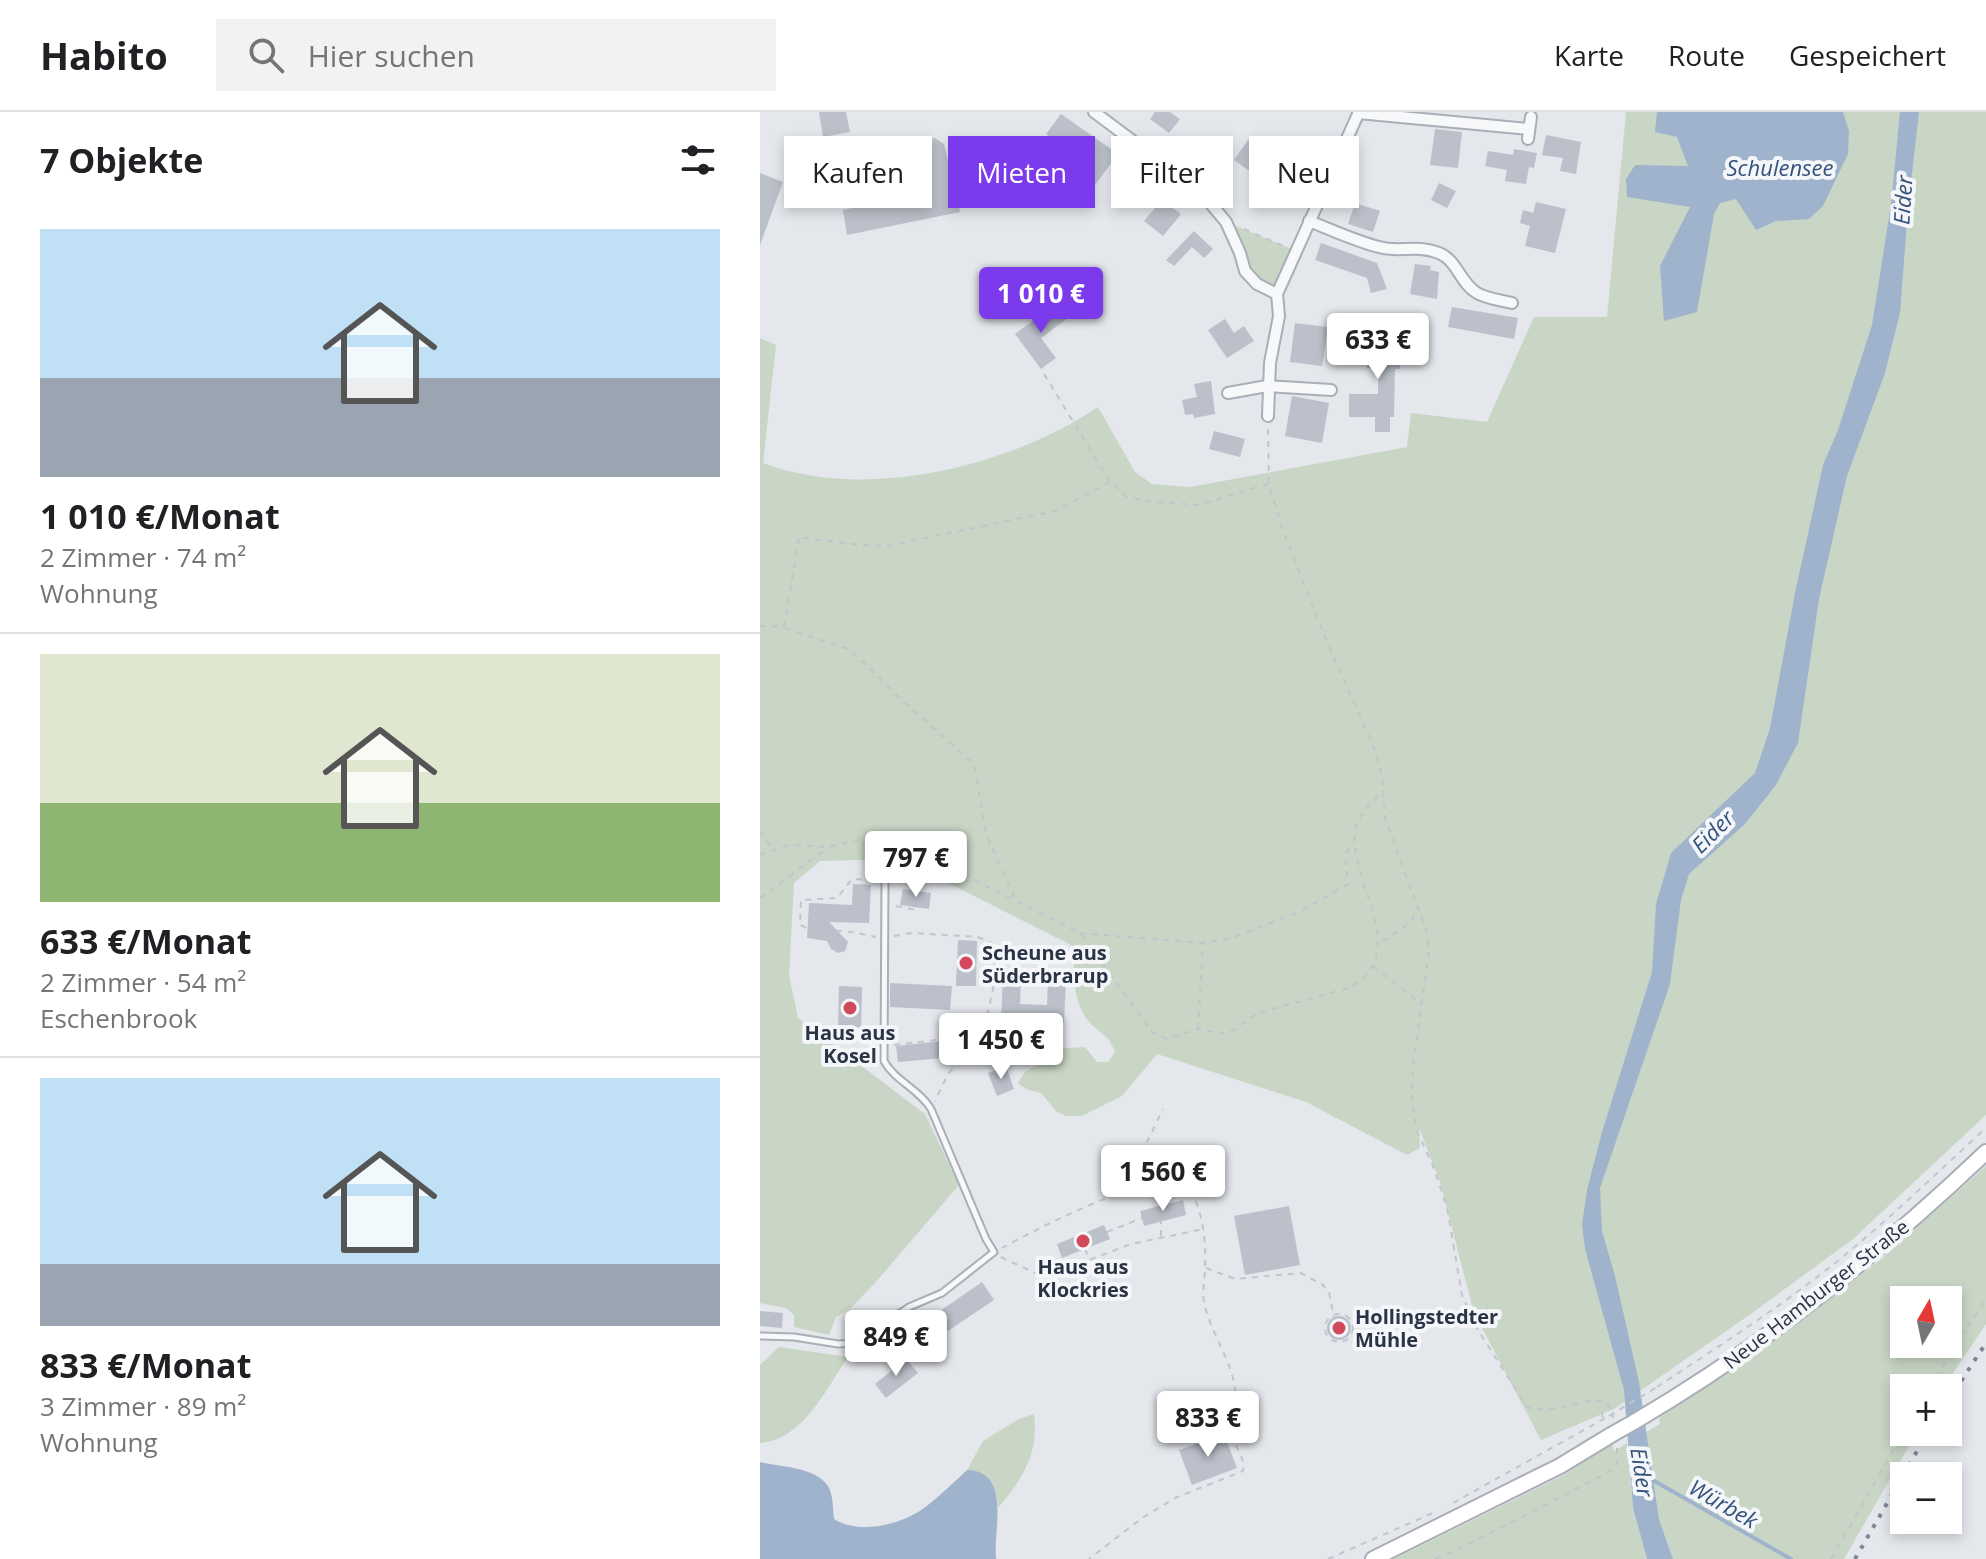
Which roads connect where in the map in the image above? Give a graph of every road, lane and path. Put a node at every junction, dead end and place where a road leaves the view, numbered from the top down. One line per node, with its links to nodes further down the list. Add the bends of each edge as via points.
1 (1094, 112): 5 (street, via 1200,191)
2 (1358, 112): 3 (street, via 1529,134); 4 (street)
3 (1531, 117)
4 (1309, 221): 6 (street); 8 (street, via 1379,247 1440,253 1477,293)
5 (1226, 222): 6 (path); 7 (street, via 1245,271)
6 (1294, 250): 7 (street)
7 (1277, 294): 10 (street, via 1279,316)
8 (1512, 303)
9 (1044, 374): 14 (path)
10 (1267, 386): 11 (street); 12 (street); 13 (street)
11 (1331, 390)
12 (1228, 393)
13 (1268, 416): 15 (path)
14 (1110, 482): 15 (path, via 1127,497 1198,505); 17 (path, via 1055,511 888,546 799,537)
15 (1269, 484): 18 (path, via 1325,637 1375,750)
16 (760, 626): 17 (path)
17 (784, 627): 26 (path, via 851,650 974,764 986,834)
18 (1384, 791): 20 (path, via 1362,813); 29 (path, via 1385,818)
19 (760, 831): 22 (path)
20 (1354, 842): 32 (path, via 1345,855 1348,884 1339,891 1232,938); 33 (path)
21 (828, 847): 22 (path, via 789,845); 25 (path); 26 (path, via 882,834)
22 (774, 852): 23 (path)
23 (760, 855)
24 (885, 880): 27 (lane); 31 (path, via 852,879 831,901 804,899 799,921 809,929)
25 (760, 897)
26 (1017, 902): 30 (path)
27 (884, 904): 28 (path); 31 (lane)
28 (916, 907)
29 (1419, 908): 33 (path, via 1409,924); 35 (path, via 1429,951)
30 (1080, 933): 32 (path); 36 (path, via 1152,1032 1167,1039)
31 (883, 938): 38 (path, via 901,933 948,935 992,943 997,963 988,1021 976,1045); 39 (lane, via 884,1061)
32 (1203, 943): 36 (path)
33 (1380, 943): 34 (path)
34 (1371, 965): 35 (path); 36 (path, via 1349,988 1258,1013 1227,1034)
35 (1422, 1005): 63 (path, via 1412,1103 1417,1131 1447,1207 1462,1295 1476,1327 1527,1407 1551,1411 1594,1400)
36 (1198, 1029)
37 (894, 1054): 38 (path, via 894,1043 945,1039 947,1058)
38 (956, 1064): 39 (path)
39 (931, 1109): 52 (lane)
40 (1163, 1109): 45 (path)
41 (1986, 1128): 65 (path, bridge, via 1818,1276)
42 (1986, 1152): 68 (main road, Neue Hamburger Straße, bridge, via 1825,1292 1634,1422)
43 (1201, 1166): 44 (path)
44 (1182, 1182): 45 (path); 48 (path, via 1191,1191)
45 (1116, 1195): 52 (path)
46 (1142, 1218): 49 (path)
47 (1161, 1221): 50 (path)
48 (1204, 1228): 50 (path); 54 (path)
49 (1107, 1232)
50 (1161, 1236): 53 (path)
51 (1085, 1249): 53 (path)
52 (994, 1252): 53 (path, via 1047,1276); 59 (lane, via 955,1285 909,1307)
53 (1090, 1259)
54 (1205, 1268): 56 (path, via 1235,1279); 66 (path, via 1204,1306 1235,1386)
55 (1275, 1270): 56 (path)
56 (1276, 1275): 58 (path, via 1301,1273 1323,1285 1332,1298)
57 (1986, 1300): 62 (path)
58 (1333, 1316): 58 (path, via 1326,1332 1336,1342 1346,1340 1353,1323 1347,1316)
59 (869, 1335): 60 (lane, via 848,1344); 61 (path)
60 (760, 1336)
61 (894, 1369)
62 (1938, 1374)
63 (1608, 1405): 64 (path); 65 (path)
64 (1612, 1410)
65 (1604, 1419): 70 (path)
66 (1233, 1439): 67 (path); 72 (path, via 1243,1471 1175,1498)
67 (1227, 1441)
68 (1614, 1442): 74 (main road, Neue Hamburger Straße); 75 (path, via 1617,1464 1609,1472)
69 (1896, 1446): 76 (path)
70 (1454, 1502)
71 (1441, 1509): 73 (path)
72 (1089, 1559)
73 (1328, 1559)
74 (1373, 1559)
75 (1435, 1559)
76 (1831, 1559)

